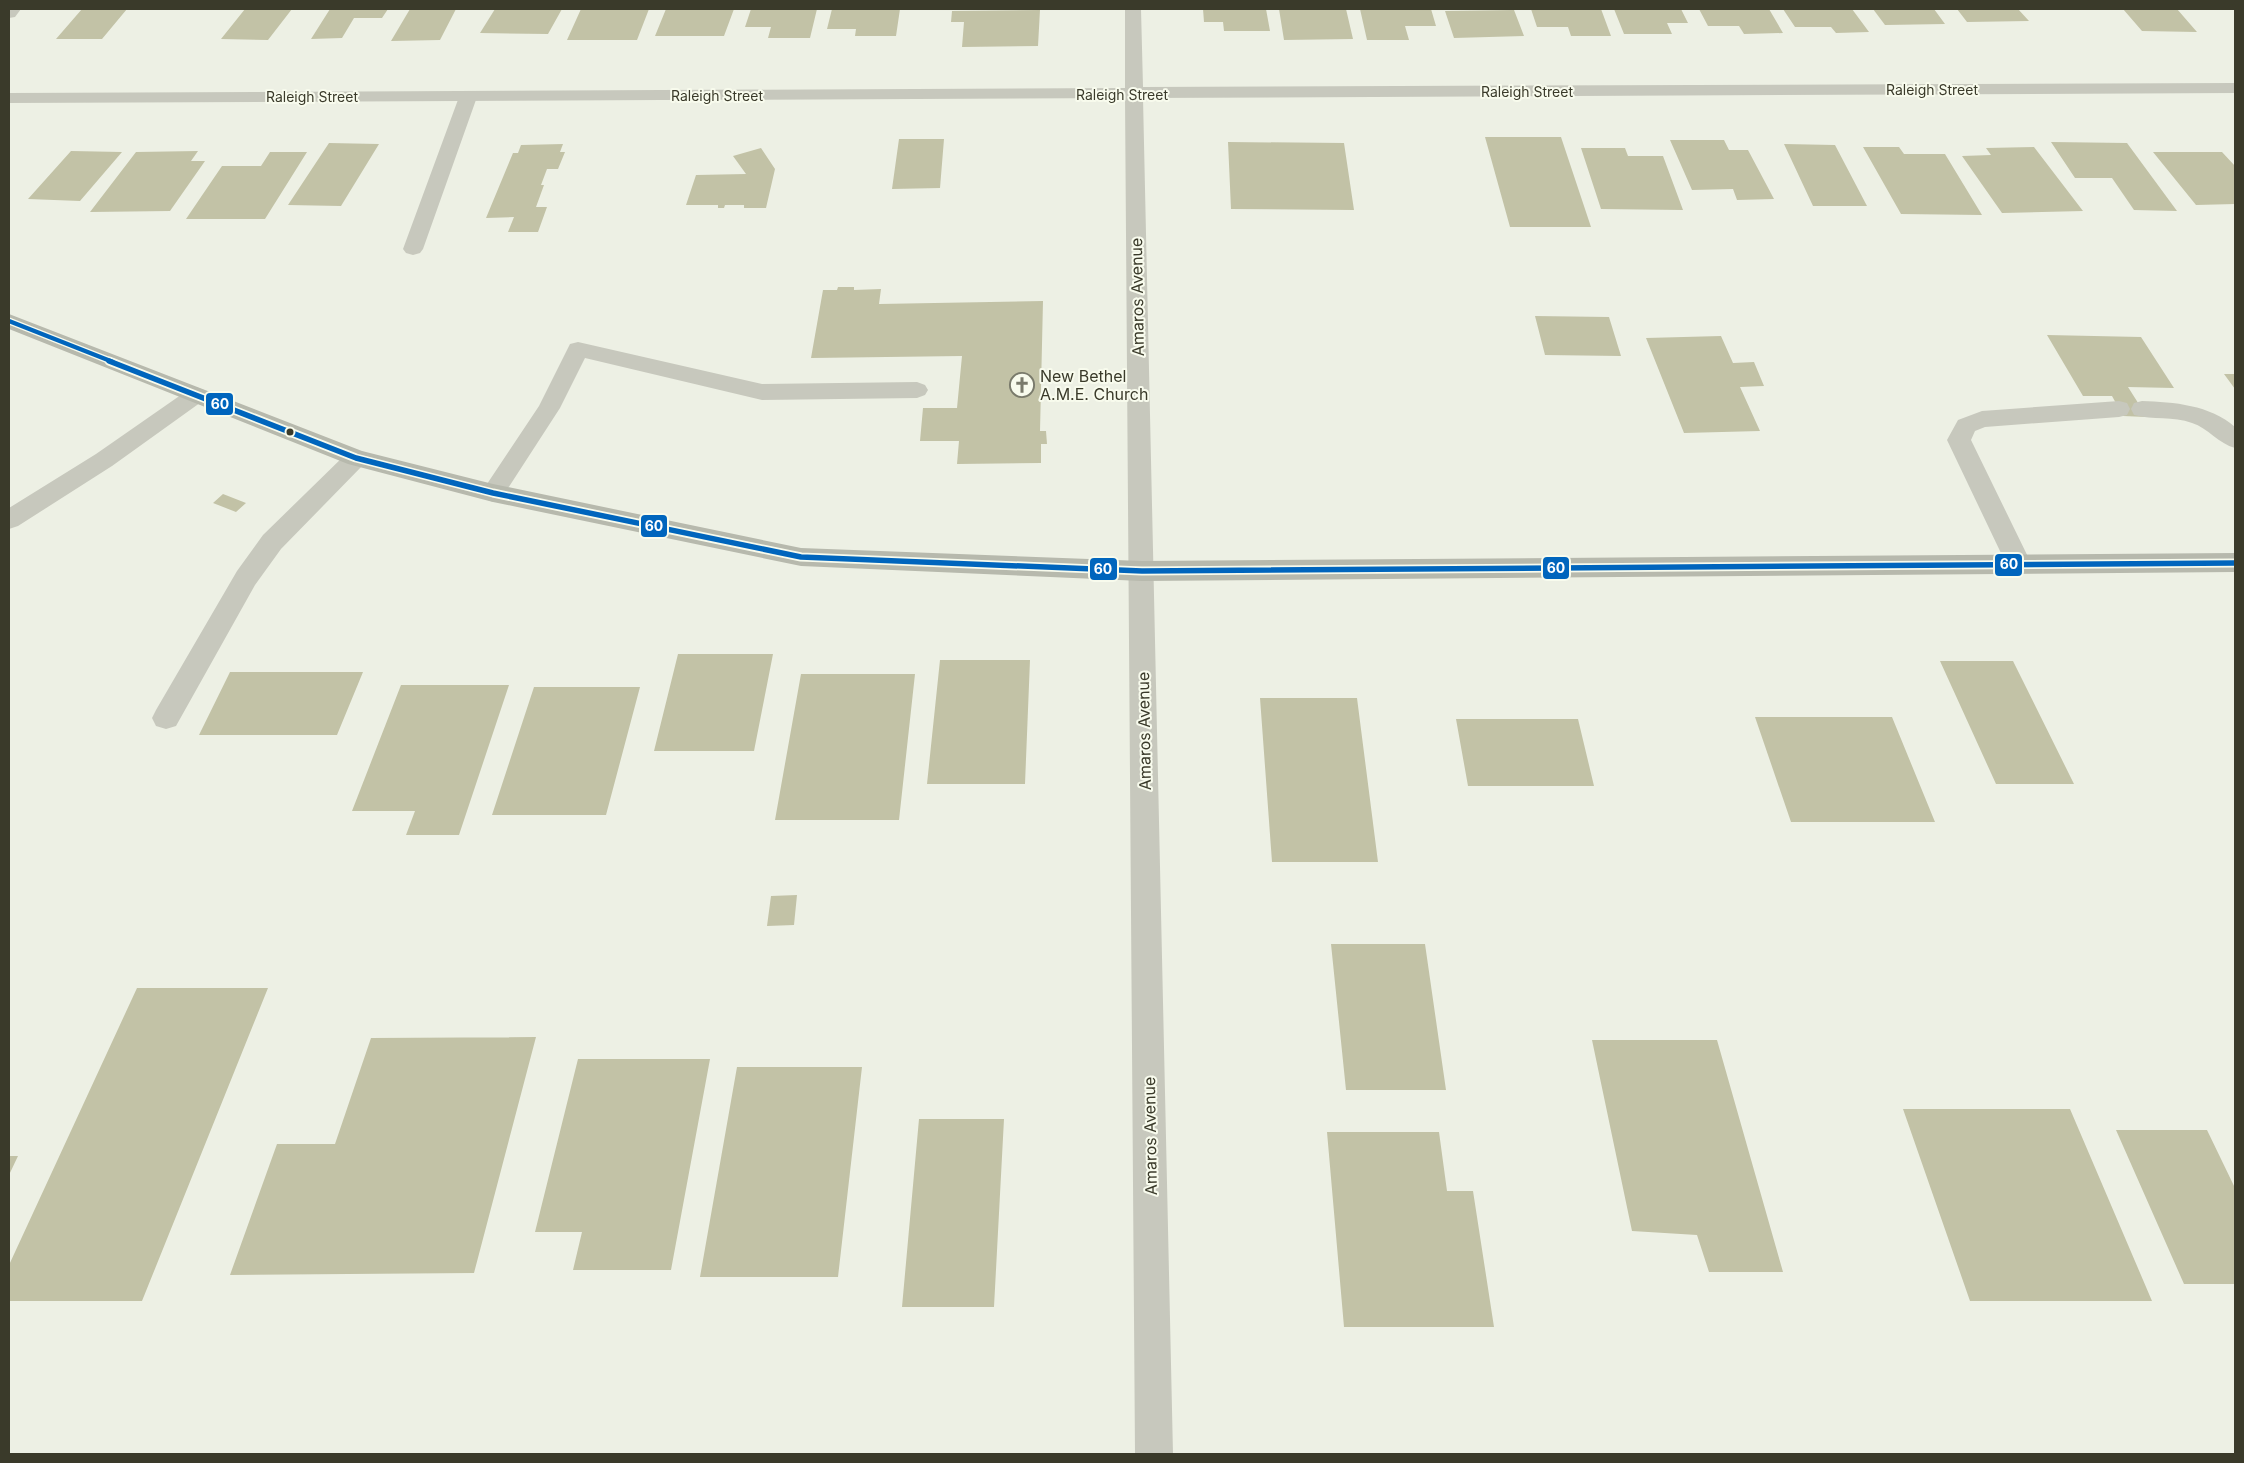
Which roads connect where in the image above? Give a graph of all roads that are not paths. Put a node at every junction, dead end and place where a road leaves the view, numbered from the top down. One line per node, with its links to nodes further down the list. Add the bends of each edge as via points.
1 (13, 9): 3 (street)
2 (1132, 9): 5 (street, Amaros Avenue)
3 (9, 13)
4 (2235, 88): 5 (street, Raleigh Street)
5 (1134, 94): 6 (street, Raleigh Street); 20 (street, Amaros Avenue)
6 (468, 97): 7 (street, Raleigh Street); 8 (street)
7 (9, 98)
8 (413, 249)
9 (9, 321): 11 (street)
10 (917, 390): 16 (street, via 762,392 578,349 549,408)
11 (196, 395): 15 (street); 17 (street, via 104,460)
12 (2119, 409): 19 (street, via 1982,418 1966,426 1959,440)
13 (2142, 409): 14 (street, via 2178,410 2198,415 2216,424)
14 (2235, 440)
15 (356, 458): 16 (street); 21 (street, via 272,542 246,578)
16 (493, 493): 20 (street, via 801,557)
17 (9, 520)
18 (2235, 564): 19 (street)
19 (2019, 565): 20 (street)
20 (1142, 571): 22 (street, Amaros Avenue)
21 (166, 718)
22 (1154, 1454)

